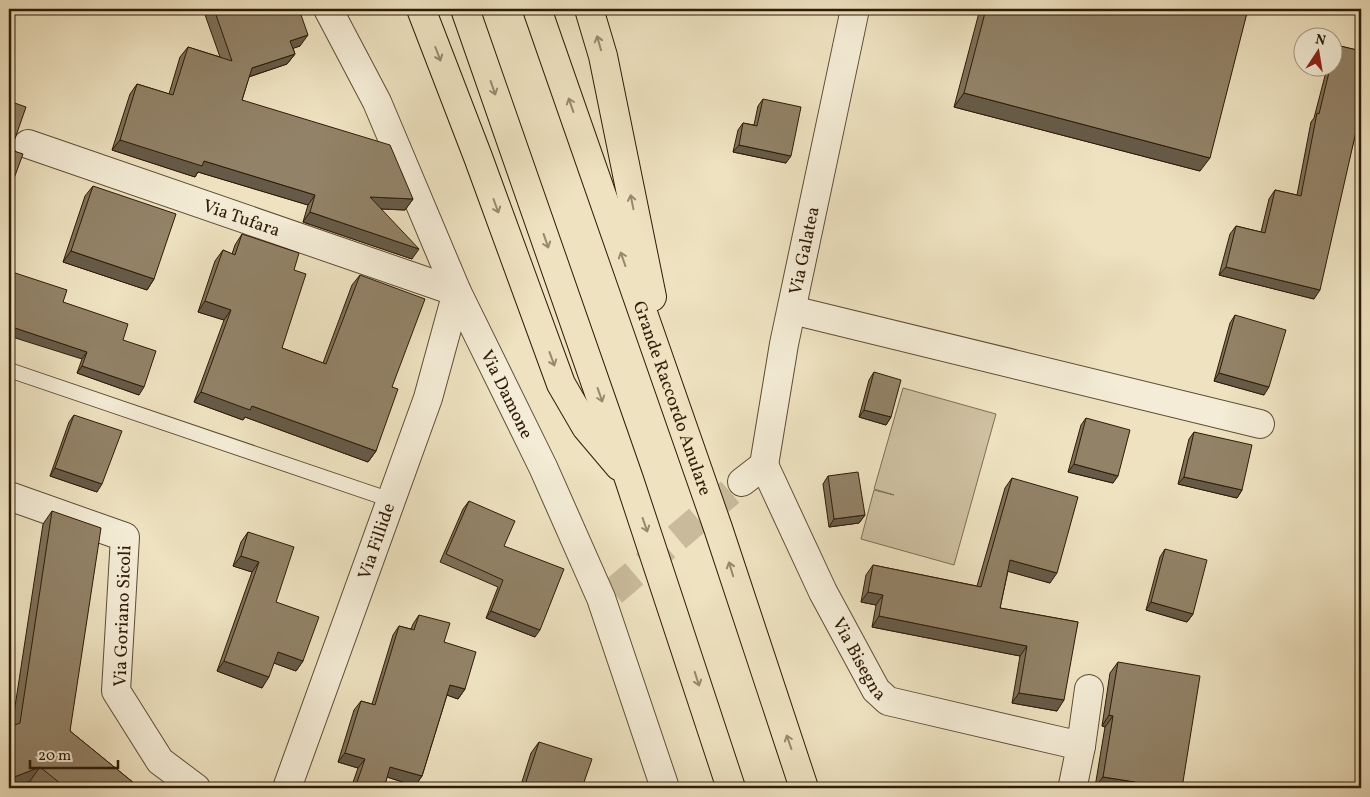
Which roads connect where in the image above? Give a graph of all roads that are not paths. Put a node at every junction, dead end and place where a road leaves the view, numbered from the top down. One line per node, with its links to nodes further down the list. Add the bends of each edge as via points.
1 (328, 9): 8 (street, Via Damone, via 377,102)
2 (421, 9): 14 (highway, one-way to 14, via 561,384 586,427)
3 (465, 9): 14 (highway, one-way to 14)
4 (537, 9): 11 (highway, Grande Raccordo Anulare, one-way to 4)
5 (589, 9): 11 (highway, one-way to 5, via 603,56)
6 (855, 9): 9 (street, Via Galatea)
7 (28, 144): 8 (street, Via Tufara)
8 (457, 292): 17 (street, Via Fillide, via 428,398); 23 (street, Via Damone, via 607,595)
9 (792, 310): 12 (street); 13 (street, Via Galatea)
10 (9, 370): 17 (lane)
11 (673, 404): 25 (highway, Grande Raccordo Anulare, one-way to 11, via 718,528)
12 (1260, 424)
13 (764, 464): 15 (street); 19 (street, Via Bisegna, via 823,592 882,696 896,704)
14 (629, 479): 24 (highway, one-way to 24)
15 (742, 482)
16 (9, 496): 21 (street, Via Goriano Sicoli, via 125,537 116,691 160,761)
17 (391, 500): 22 (street, Via Fillide)
18 (1088, 690): 19 (street)
19 (1081, 746): 20 (street)
20 (1073, 785)
21 (196, 788)
22 (287, 788)
23 (665, 788)
24 (731, 788)
25 (804, 788)

